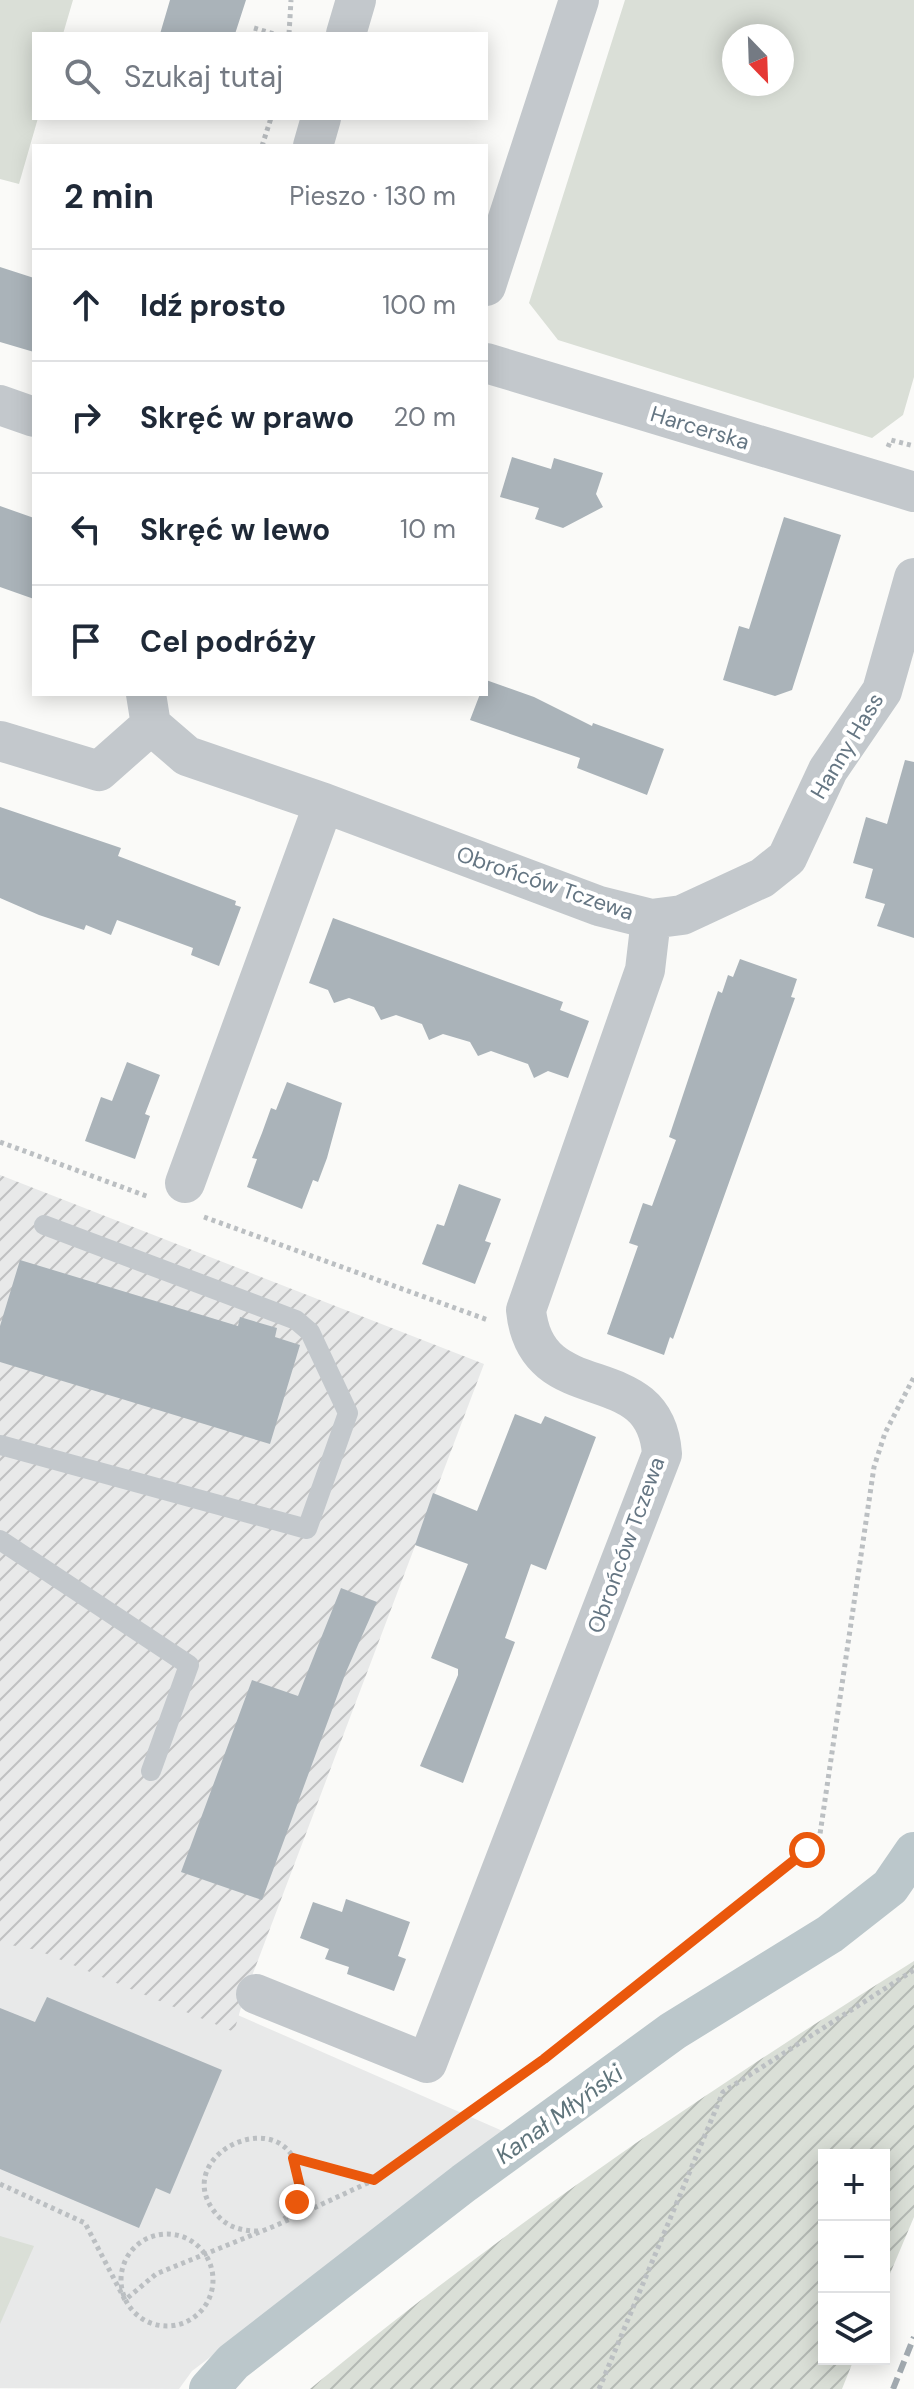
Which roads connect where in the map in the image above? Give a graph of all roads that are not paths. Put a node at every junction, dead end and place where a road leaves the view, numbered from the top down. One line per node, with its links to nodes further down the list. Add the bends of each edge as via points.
1 (356, 0): 3 (street)
2 (579, 0): 6 (street)
3 (347, 32)
4 (320, 120): 5 (street)
5 (314, 144)
6 (488, 280)
7 (488, 364): 10 (street, Harcerska)
8 (0, 405): 9 (street)
9 (32, 416)
10 (914, 492)
11 (914, 578): 15 (street, Hanny Hass, via 882,691 828,770 787,858 762,878 682,915)
12 (148, 710): 13 (street, via 99,771); 14 (street, Obrońców Tczewa, via 187,756)
13 (0, 741)
14 (324, 803): 15 (street, Obrońców Tczewa, via 599,906); 16 (street)
15 (651, 919): 21 (street, Obrońców Tczewa, via 645,970 526,1310 528,1334 549,1363 642,1403 657,1425 662,1454 427,2063)
16 (179, 1199)
17 (44, 1225): 18 (lane, via 296,1320 310,1332 348,1413 307,1529)
18 (0, 1445)
19 (0, 1540): 20 (lane, via 189,1665)
20 (151, 1771)
21 (256, 1994)

